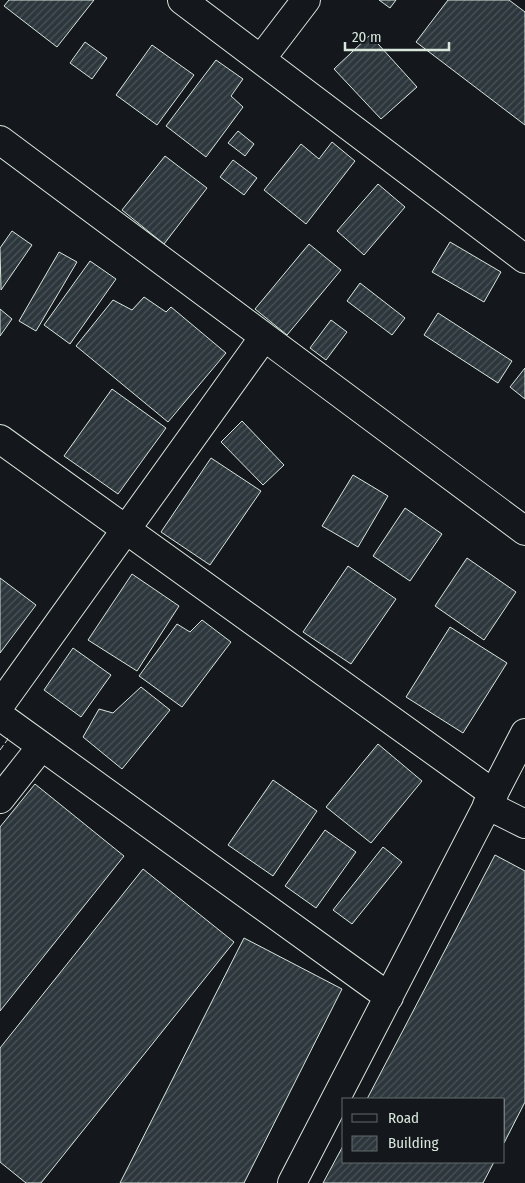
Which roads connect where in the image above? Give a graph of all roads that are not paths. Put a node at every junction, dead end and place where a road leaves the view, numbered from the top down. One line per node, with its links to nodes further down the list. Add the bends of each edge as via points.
1 (182, 0): 3 (street)
2 (306, 0): 3 (street)
3 (261, 59): 5 (street)
4 (0, 140): 6 (street)
5 (525, 259)
6 (264, 337): 8 (street); 9 (street)
7 (0, 439): 8 (street)
8 (126, 529): 10 (street); 15 (street)
9 (525, 531)
10 (0, 705)
11 (0, 716): 13 (street)
12 (525, 734): 15 (street)
13 (41, 746): 14 (street); 17 (street)
14 (0, 799)
15 (490, 800): 16 (street); 17 (street)
16 (525, 824)
17 (389, 997): 18 (street)
18 (292, 1183)

